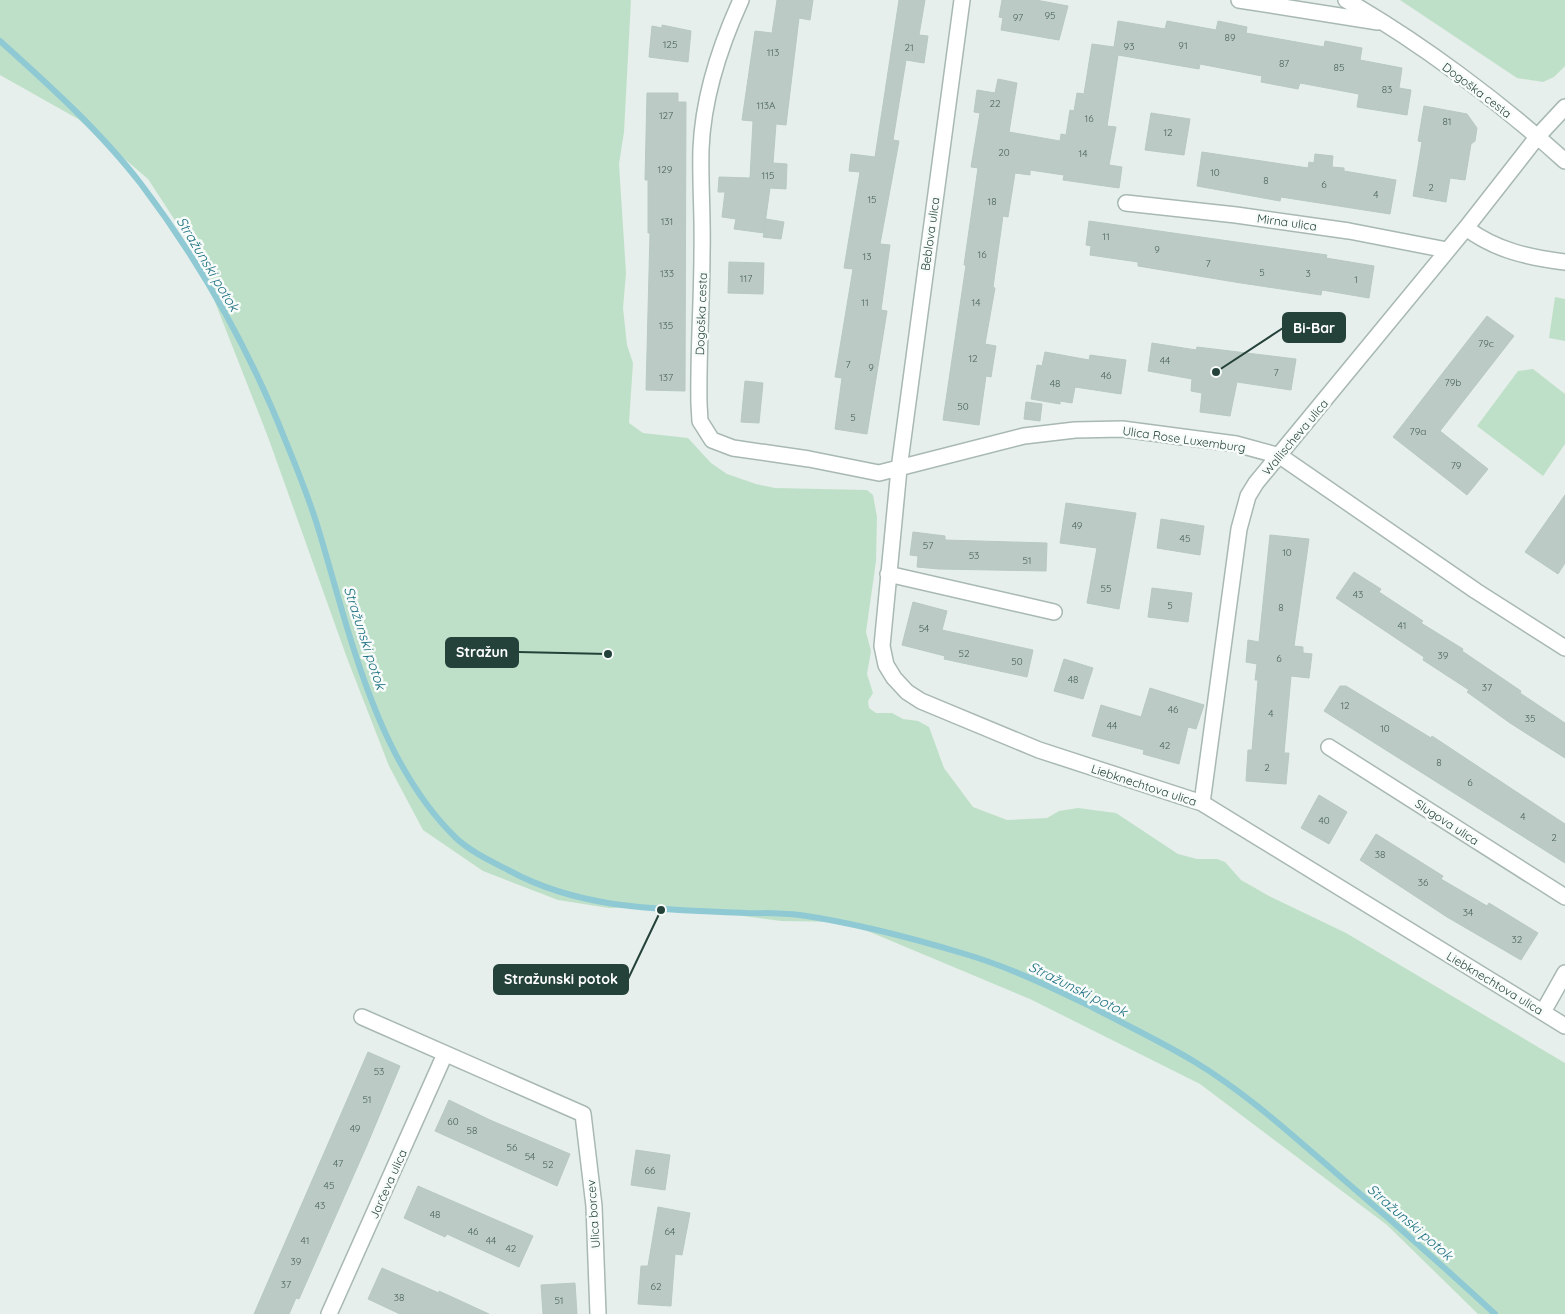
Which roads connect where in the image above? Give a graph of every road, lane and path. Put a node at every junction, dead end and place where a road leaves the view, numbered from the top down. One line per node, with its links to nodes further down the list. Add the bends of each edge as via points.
1 (741, 0): 14 (street, Dogoška cesta, via 722,46 703,126 700,421 712,440 733,448 879,472)
2 (962, 0): 14 (street, Beblova ulica)
3 (1239, 0): 5 (street, Dogoška cesta)
4 (1346, 0): 5 (street, Dogoška cesta)
5 (1387, 23): 7 (street, Dogoška cesta)
6 (1565, 107): 7 (street, Wallischeva ulica)
7 (1538, 136): 8 (street, Dogoška cesta); 10 (street, Wallischeva ulica)
8 (1565, 161)
9 (1126, 203): 11 (street, Mirna ulica, via 1349,231)
10 (1466, 228): 11 (street, Wallischeva ulica); 12 (street, via 1484,242 1505,251)
11 (1447, 250): 13 (street, Wallischeva ulica)
12 (1565, 262)
13 (1280, 456): 14 (street, Ulica Rose Luxemburg, via 1227,442 1122,429 1075,430 1024,436); 17 (street, Ulica Rose Luxemburg); 19 (street, Wallischeva ulica, via 1248,496 1239,528)
14 (899, 469): 15 (street, Liebknechtova ulica)
15 (888, 574): 16 (street); 19 (street, Liebknechtova ulica, via 882,646 886,665 907,692 933,708 1039,750)
16 (1054, 612)
17 (1565, 648)
18 (1329, 747): 20 (street, Slugova ulica)
19 (1202, 804): 22 (street, Liebknechtova ulica)
20 (1565, 897)
21 (1565, 974): 22 (street)
22 (1543, 1012): 24 (street, Liebknechtova ulica)
23 (362, 1017): 25 (street)
24 (1565, 1026)
25 (445, 1054): 26 (street, Jarčeva ulica); 27 (street, Ulica borcev, via 584,1114 594,1206)
26 (329, 1314)
27 (598, 1314)

